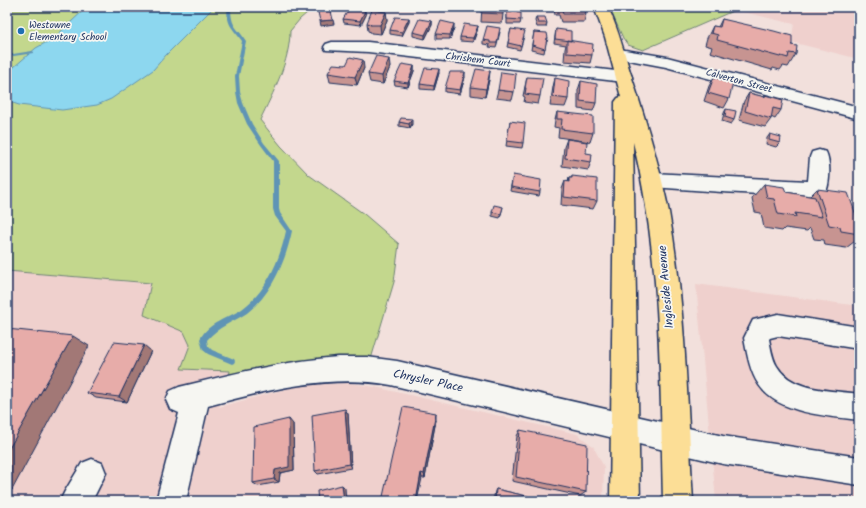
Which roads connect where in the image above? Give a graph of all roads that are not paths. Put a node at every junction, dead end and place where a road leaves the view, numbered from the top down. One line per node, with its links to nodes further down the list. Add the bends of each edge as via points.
1 (601, 7): 3 (main road, Ingleside Avenue)
2 (332, 47): 4 (street, Chrishem Court, via 368,47)
3 (619, 54): 4 (main road, Ingleside Avenue); 5 (street, Calverton Street, via 667,62)
4 (624, 77): 7 (main road, Ingleside Avenue); 10 (main road, Ingleside Avenue)
5 (859, 113)
6 (819, 157): 7 (street, via 818,189)
7 (652, 180): 11 (main road, Ingleside Avenue, via 668,289)
8 (859, 338): 9 (street, via 778,325 762,328 756,338 766,372 780,388 800,398)
9 (859, 407)
10 (626, 426): 11 (street, Chrysler Place); 15 (street, Chrysler Place, via 409,376 362,369 298,374 251,382 188,398); 16 (main road, Ingleside Avenue)
11 (675, 438): 12 (street, Chrysler Place, via 723,450); 17 (main road, Ingleside Avenue)
12 (859, 471)
13 (92, 473): 14 (street)
14 (75, 501)
15 (171, 501)
16 (625, 501)
17 (678, 501)

